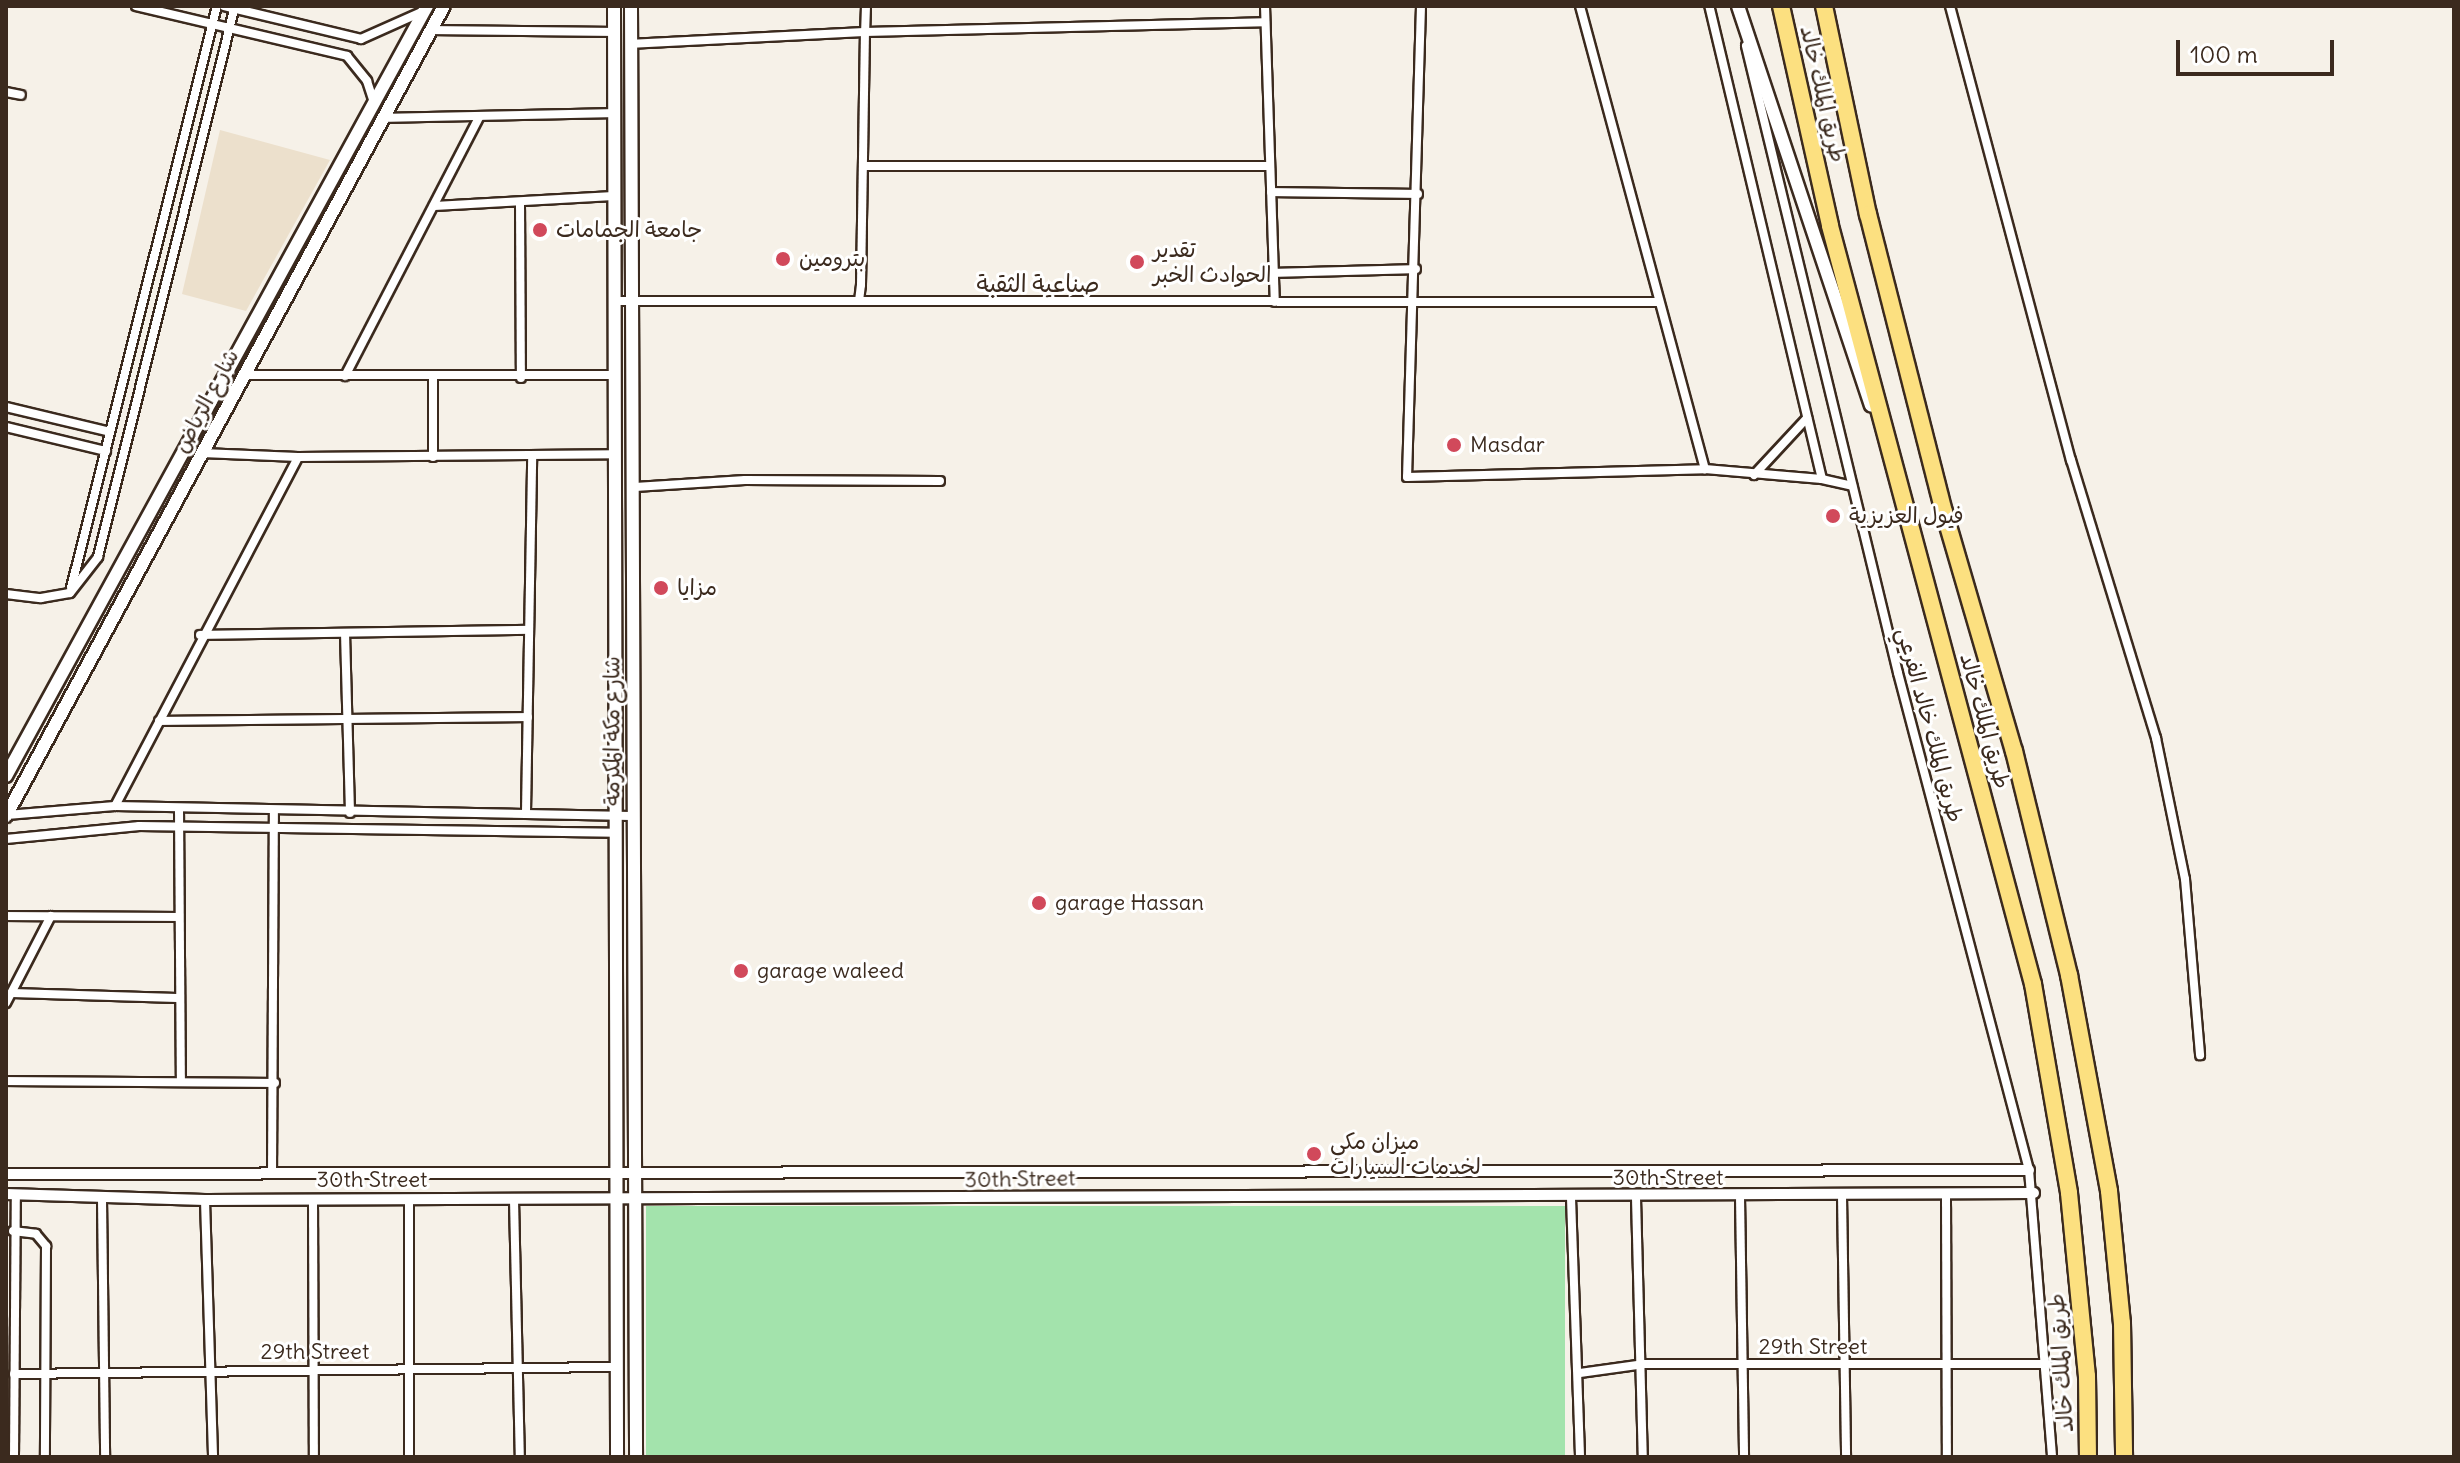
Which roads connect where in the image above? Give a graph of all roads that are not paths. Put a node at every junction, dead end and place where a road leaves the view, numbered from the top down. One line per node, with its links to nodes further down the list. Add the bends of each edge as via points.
1 (136, 6): 18 (street)
2 (217, 6): 18 (street)
3 (444, 6): 20 (main road, شارع الرياض)
4 (614, 6): 21 (main road, شارع مكة المكرمة)
5 (631, 6): 24 (main road, شارع مكة المكرمة)
6 (866, 6): 22 (street)
7 (1265, 6): 17 (street)
8 (1421, 6): 36 (street)
9 (1580, 6): 47 (street)
10 (1709, 6): 54 (street)
11 (1738, 6): 67 (street, طريق الملك خالد الفرعي); 71 (main road)
12 (1781, 6): 71 (highway, طريق الملك خالد, via 1830,226)
13 (1824, 6): 155 (highway, طريق الملك خالد, via 1868,214 1944,512 2014,751 2069,975 2109,1191 2122,1323)
14 (1950, 6): 99 (street, via 2071,460 2156,738 2185,879)
15 (231, 7): 19 (street); 23 (street)
16 (426, 8): 23 (street, via 361,39); 28 (main road, شارع الرياض)
17 (1264, 22): 22 (street); 34 (street)
18 (212, 24): 19 (street); 56 (street)
19 (230, 28): 25 (street); 72 (street, via 98,557)
20 (431, 30): 21 (street); 30 (main road, شارع الرياض)
21 (614, 32): 29 (main road, شارع مكة المكرمة)
22 (865, 32): 24 (street); 33 (street)
23 (353, 37): 25 (street)
24 (632, 44): 32 (main road, شارع مكة المكرمة)
25 (347, 56): 28 (street, via 367,81)
26 (6, 92): 27 (street)
27 (21, 95)
28 (373, 99): 69 (main road, شارع الرياض)
29 (614, 107): 31 (street); 32 (main road, via 622,103); 37 (main road, شارع مكة المكرمة)
30 (382, 118): 31 (street); 48 (main road, شارع الرياض)
31 (479, 118): 39 (street)
32 (632, 122): 43 (main road, شارع مكة المكرمة)
33 (863, 166): 34 (street); 45 (street)
34 (1270, 166): 35 (street)
35 (1271, 192): 36 (street); 41 (street)
36 (1418, 194): 40 (street)
37 (614, 196): 38 (street); 44 (main road, شارع مكة المكرمة)
38 (520, 203): 39 (street); 52 (street)
39 (434, 206): 50 (street)
40 (1416, 269): 41 (street); 42 (street)
41 (1274, 273): 46 (street)
42 (1416, 299): 46 (street); 47 (street); 63 (street, via 1407,477)
43 (633, 300): 44 (street); 45 (street); 68 (main road, شارع مكة المكرمة)
44 (614, 301): 49 (main road, شارع مكة المكرمة)
45 (859, 301): 46 (street)
46 (1275, 302)
47 (1658, 302): 63 (street)
48 (243, 375): 50 (street); 58 (main road, شارع الرياض)
49 (614, 375): 52 (street); 59 (main road, شارع مكة المكرمة)
50 (345, 376): 51 (street)
51 (433, 377): 52 (street); 61 (street)
52 (521, 378)
53 (6, 407): 56 (street)
54 (1807, 418): 64 (street); 65 (street)
55 (6, 427): 57 (street)
56 (110, 432): 57 (street)
57 (106, 451): 72 (street)
58 (202, 453): 60 (street); 70 (main road, شارع الرياض)
59 (616, 454): 62 (street); 86 (main road, شارع مكة المكرمة)
60 (298, 457): 61 (street); 76 (street)
61 (433, 457): 62 (street)
62 (532, 457): 74 (street)
63 (1705, 469): 64 (street)
64 (1754, 475): 65 (street)
65 (1822, 479): 67 (street)
66 (940, 481): 68 (street, via 745,480)
67 (1852, 486): 103 (street, طريق الملك خالد الفرعي)
68 (635, 487): 88 (main road, شارع مكة المكرمة)
69 (158, 498): 70 (main road); 80 (main road, شارع الرياض)
70 (173, 506): 87 (main road, شارع الرياض)
71 (1907, 510): 137 (highway, طريق الملك خالد, via 2033,984 2069,1193)
72 (70, 593): 73 (street, via 41,598)
73 (6, 594)
74 (528, 630): 75 (street); 77 (street)
75 (345, 633): 76 (street); 78 (street)
76 (200, 635): 79 (street)
77 (528, 717): 78 (street); 84 (street)
78 (349, 718): 79 (street); 85 (street)
79 (159, 721): 81 (street)
80 (6, 776)
81 (115, 806): 82 (street); 87 (street)
82 (179, 810): 83 (street); 90 (street)
83 (274, 810): 85 (street); 89 (street)
84 (526, 812): 85 (street); 86 (street)
85 (350, 813)
86 (614, 813): 88 (street); 91 (main road, شارع مكة المكرمة)
87 (6, 816)
88 (631, 816): 107 (main road, شارع مكة المكرمة)
89 (272, 830): 90 (street); 91 (street); 102 (street)
90 (182, 831): 92 (street, via 139,826); 95 (street)
91 (615, 833): 106 (main road, شارع مكة المكرمة)
92 (6, 839)
93 (6, 916): 94 (street)
94 (51, 916): 95 (street); 96 (street)
95 (178, 917): 97 (street)
96 (12, 993): 97 (street); 98 (street)
97 (177, 998): 101 (street)
98 (6, 1003)
99 (2200, 1055)
100 (6, 1081): 101 (street)
101 (181, 1082): 102 (street)
102 (275, 1083): 105 (street)
103 (2029, 1170): 107 (street, 30th Street); 108 (street, طريق الملك خالد الفرعي)
104 (6, 1174): 105 (street, 30th Street)
105 (272, 1174): 106 (street, 30th Street)
106 (614, 1175): 107 (street, 30th Street); 115 (main road, شارع مكة المكرمة)
107 (636, 1175): 116 (main road, شارع مكة المكرمة)
108 (2034, 1193): 112 (street, 30th Street); 125 (street, طريق الملك خالد الفرعي)
109 (11, 1194): 117 (street, 30th Street); 122 (street)
110 (1842, 1196): 111 (street, 30th Street); 112 (street, 30th Street); 127 (street)
111 (1740, 1197): 114 (street, 30th Street); 126 (street)
112 (1946, 1197): 124 (street)
113 (1571, 1198): 114 (street, 30th Street); 116 (street, 30th Street); 135 (street)
114 (1636, 1198): 123 (street)
115 (614, 1199): 116 (street, 30th Street); 121 (street, 30th Street); 128 (main road, شارع مكة المكرمة)
116 (636, 1199): 146 (main road, شارع مكة المكرمة)
117 (102, 1200): 118 (street, 30th Street); 130 (street)
118 (205, 1200): 119 (street, 30th Street); 131 (street)
119 (313, 1200): 120 (street, 30th Street); 132 (street)
120 (409, 1200): 121 (street, 30th Street); 133 (street)
121 (514, 1200): 134 (street)
122 (13, 1231): 129 (street, via 36,1234 46,1246); 136 (street)
123 (1644, 1364): 126 (street, 29th Street); 135 (street, 29th Street); 148 (street)
124 (1947, 1364): 125 (street, 29th Street); 127 (street, 29th Street); 151 (street)
125 (2047, 1364): 152 (street, طريق الملك خالد الفرعي)
126 (1743, 1365): 127 (street, 29th Street); 149 (street)
127 (1847, 1365): 150 (street)
128 (616, 1367): 134 (street, 29th Street); 145 (main road, شارع مكة المكرمة)
129 (48, 1370): 130 (street, 29th Street); 136 (street, 29th Street); 139 (street)
130 (107, 1370): 131 (street, 29th Street); 140 (street)
131 (212, 1370): 132 (street, 29th Street); 141 (street)
132 (314, 1370): 133 (street, 29th Street); 142 (street)
133 (408, 1370): 134 (street, 29th Street); 143 (street)
134 (521, 1371): 144 (street)
135 (1580, 1373): 147 (street)
136 (14, 1374): 138 (street)
137 (2087, 1376): 153 (highway); 154 (highway, طريق الملك خالد)
138 (14, 1457)
139 (45, 1457)
140 (105, 1457)
141 (213, 1457)
142 (314, 1457)
143 (409, 1457)
144 (520, 1457)
145 (617, 1457)
146 (636, 1457)
147 (1580, 1457)
148 (1643, 1457)
149 (1744, 1457)
150 (1846, 1457)
151 (1947, 1457)
152 (2052, 1457)
153 (2080, 1457)
154 (2088, 1457)
155 (2124, 1457)

